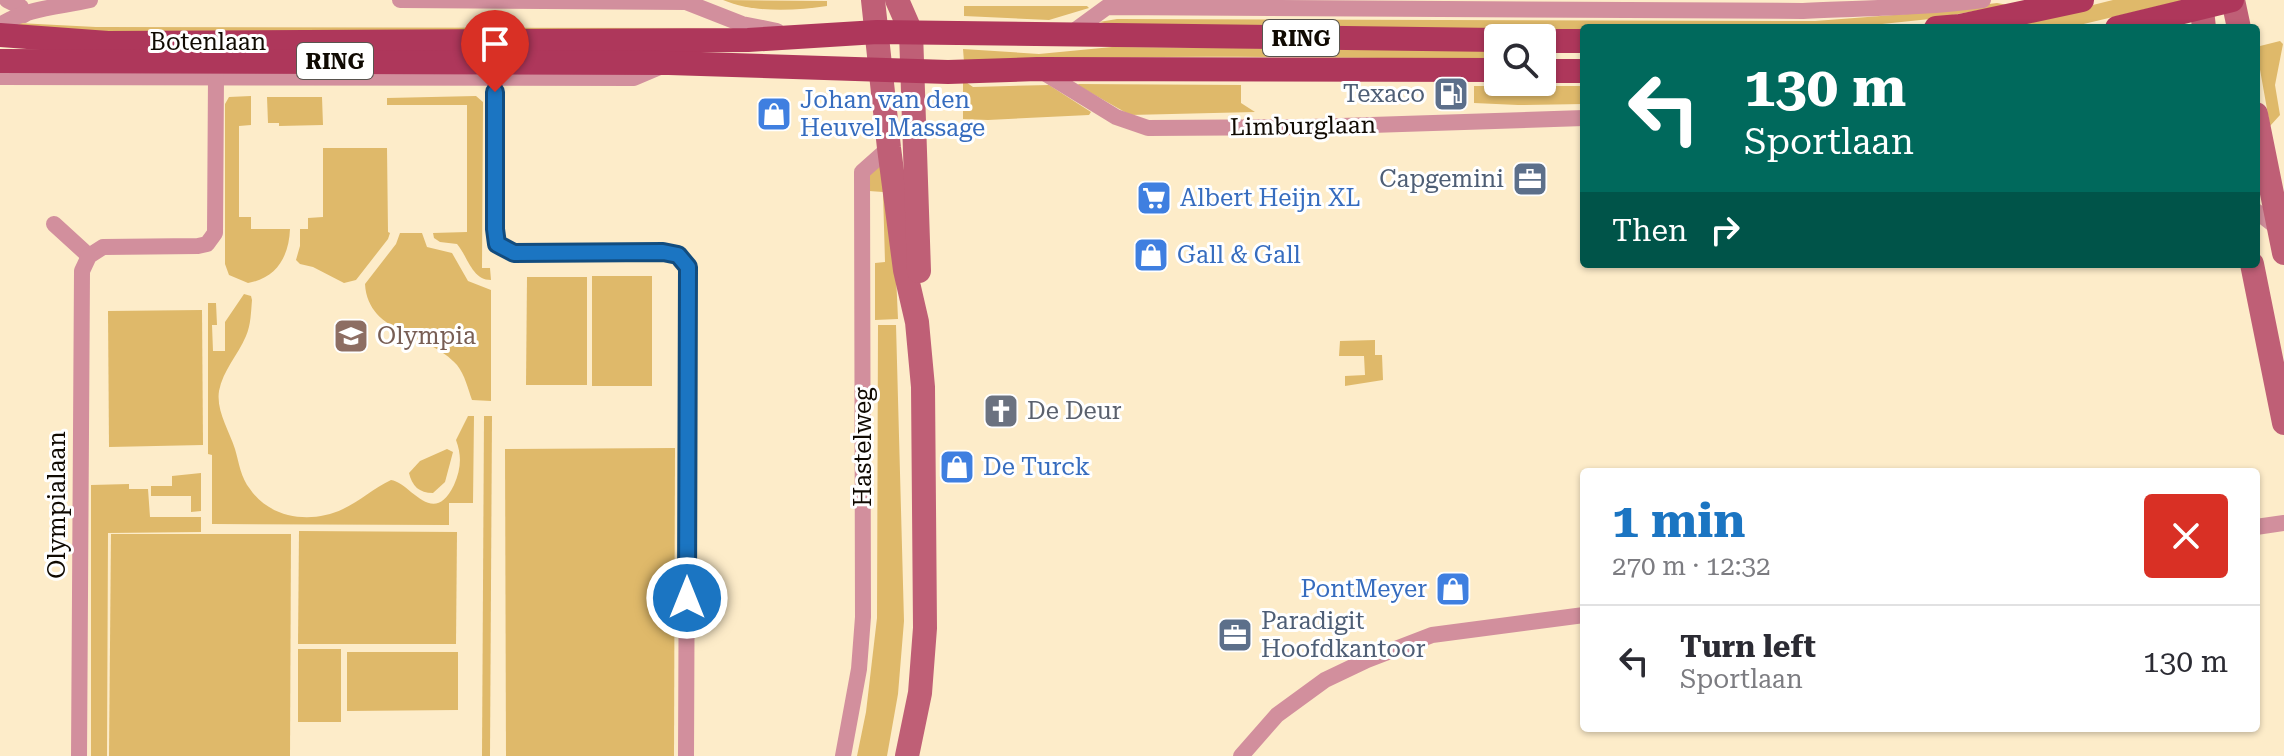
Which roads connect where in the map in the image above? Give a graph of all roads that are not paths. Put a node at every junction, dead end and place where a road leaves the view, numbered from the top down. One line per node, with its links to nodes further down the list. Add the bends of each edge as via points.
1 (7, 0): 14 (street, via 21,7)
2 (90, 0): 14 (street)
3 (400, 0): 23 (street, Botenlaan, via 686,2 742,24)
4 (873, 0): 19 (street)
5 (897, 0): 20 (street)
6 (1983, 0): 10 (street, via 1934,7)
7 (2025, 0): 9 (street)
8 (2232, 0): 13 (main road); 17 (street)
9 (2076, 2): 15 (main road)
10 (1903, 3): 12 (street, via 1803,11)
11 (1168, 4): 12 (street); 22 (street, via 1107,7)
12 (1676, 6)
13 (2202, 12): 16 (main road)
14 (24, 15): 18 (street)
15 (1958, 24)
16 (2138, 24)
17 (2238, 24)
18 (0, 25)
19 (877, 32): 20 (main road, RING); 23 (main road, Botenlaan / RING); 30 (street)
20 (911, 32): 22 (main road, RING); 32 (street)
21 (0, 35): 23 (main road, Botenlaan / RING, via 108,43)
22 (1069, 35): 24 (main road, RING)
23 (800, 36)
24 (1484, 40)
25 (1556, 41): 26 (main road)
26 (1580, 41)
27 (0, 61): 28 (main road, Botenlaan / RING)
28 (669, 63): 30 (main road, Botenlaan / RING); 37 (street, Botenlaan, via 634,78)
29 (1037, 69): 31 (main road, RING); 32 (main road, RING); 38 (street, Limburglaan, via 1116,117 1148,128)
30 (880, 70): 32 (main road, RING); 40 (street)
31 (1484, 70)
32 (913, 71): 47 (street)
33 (1556, 71): 34 (main road)
34 (1580, 71)
35 (0, 77): 36 (street, Botenlaan)
36 (216, 77): 37 (street, Botenlaan); 45 (street, via 215,233 198,246 103,247)
37 (495, 77): 53 (street, via 497,244 514,253 663,252 678,255 688,267)
38 (1580, 118)
39 (2260, 134): 43 (street)
40 (889, 148): 47 (street); 54 (street, Hastelweg, via 862,172 863,617)
41 (2260, 214): 43 (street)
42 (54, 224): 45 (street)
43 (2279, 229): 44 (street)
44 (2284, 253)
45 (89, 256): 52 (street, Olympialaan, via 82,271)
46 (2253, 268): 48 (street)
47 (917, 322): 55 (street, via 925,452 925,628 920,693)
48 (2284, 423)
49 (2284, 523): 50 (street)
50 (2260, 526)
51 (1580, 616): 56 (street, via 1432,635 1367,660 1325,680 1277,715)
52 (79, 756)
53 (686, 756)
54 (843, 756)
55 (907, 756)
56 (1241, 756)

